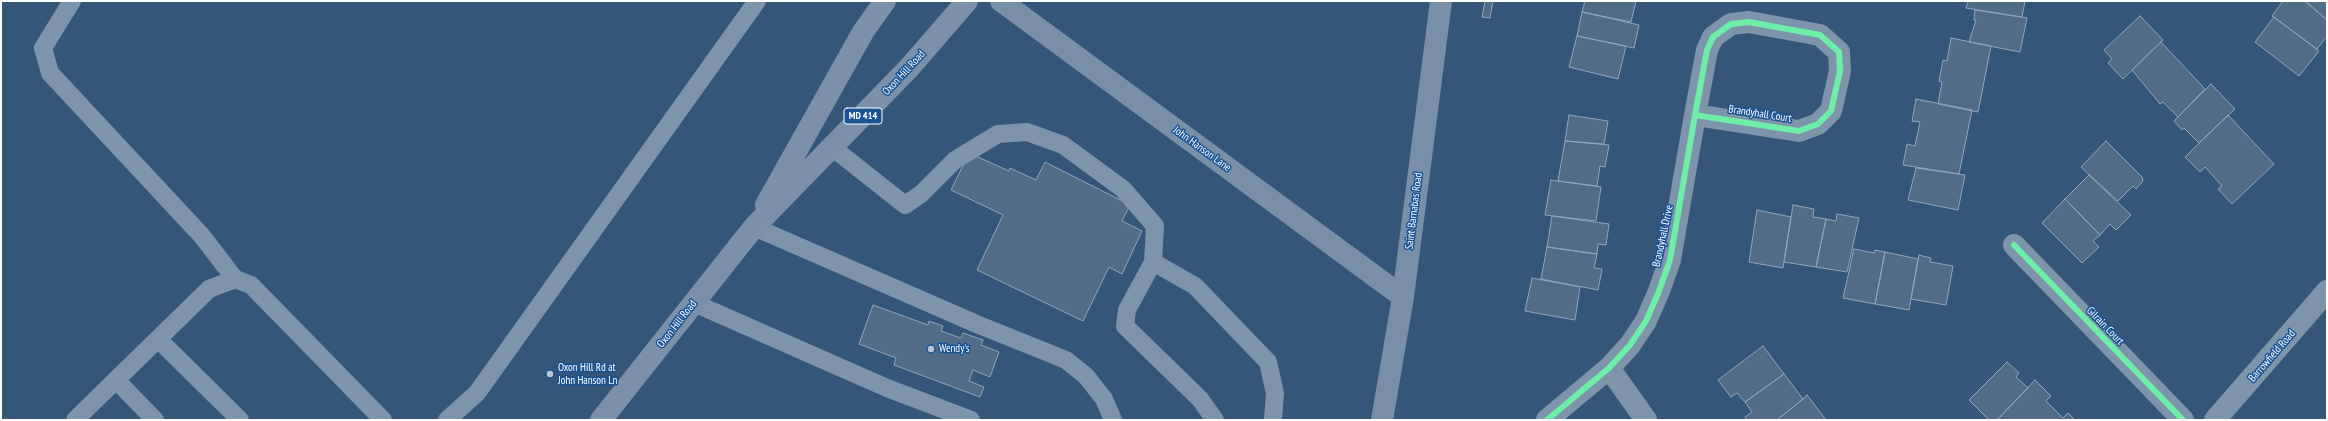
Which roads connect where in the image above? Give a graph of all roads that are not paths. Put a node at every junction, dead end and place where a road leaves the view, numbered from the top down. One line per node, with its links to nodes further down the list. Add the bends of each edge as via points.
1 (72, 1): 13 (lane, via 43,48 50,73 202,236)
2 (757, 1): 24 (lane, via 478,393)
3 (885, 1): 10 (main road, Oxon Hill Road / MD 414, via 860,39)
4 (967, 1): 9 (main road, Oxon Hill Road / MD 414, via 910,68)
5 (1001, 1): 15 (main road, John Hanson Lane)
6 (1441, 1): 15 (main road, Saint Barnabas Road)
7 (1731, 24): 8 (street, Brandyhall Drive, via 1719,31 1710,42); 8 (street, Brandyhall Court, via 1749,22 1820,35 1839,52 1840,71 1831,110 1818,124 1798,130)
8 (1695, 115): 18 (street, Brandyhall Drive, via 1668,266 1646,320)
9 (833, 148): 10 (main road, Oxon Hill Road / MD 414); 12 (lane, via 904,205 921,194 955,160 998,134 1026,132 1063,145 1123,189 1155,226)
10 (754, 227): 16 (main road, Oxon Hill Road / MD 414); 27 (lane, via 979,326 1066,360 1086,376 1104,399)
11 (2014, 245): 33 (street, Gilrain Court)
12 (1153, 262): 28 (lane, via 1127,310 1125,326 1200,399); 29 (lane, via 1195,286 1268,362 1274,393)
13 (235, 279): 17 (lane, via 209,289); 23 (lane, via 251,285)
14 (2327, 291): 34 (street, Barrowfield Road)
15 (1403, 297): 30 (main road, Saint Barnabas Road)
16 (694, 303): 25 (main road, Oxon Hill Road / MD 414); 26 (lane, via 887,388)
17 (158, 339): 19 (lane); 22 (lane)
18 (1609, 368): 31 (street, Brandyhall Drive); 32 (street)
19 (116, 380): 20 (lane); 21 (lane)
20 (76, 420)
21 (155, 420)
22 (240, 420)
23 (383, 420)
24 (447, 420)
25 (601, 420)
26 (971, 420)
27 (1113, 420)
28 (1215, 420)
29 (1273, 420)
30 (1382, 420)
31 (1547, 420)
32 (1646, 420)
33 (2182, 420)
34 (2215, 420)

